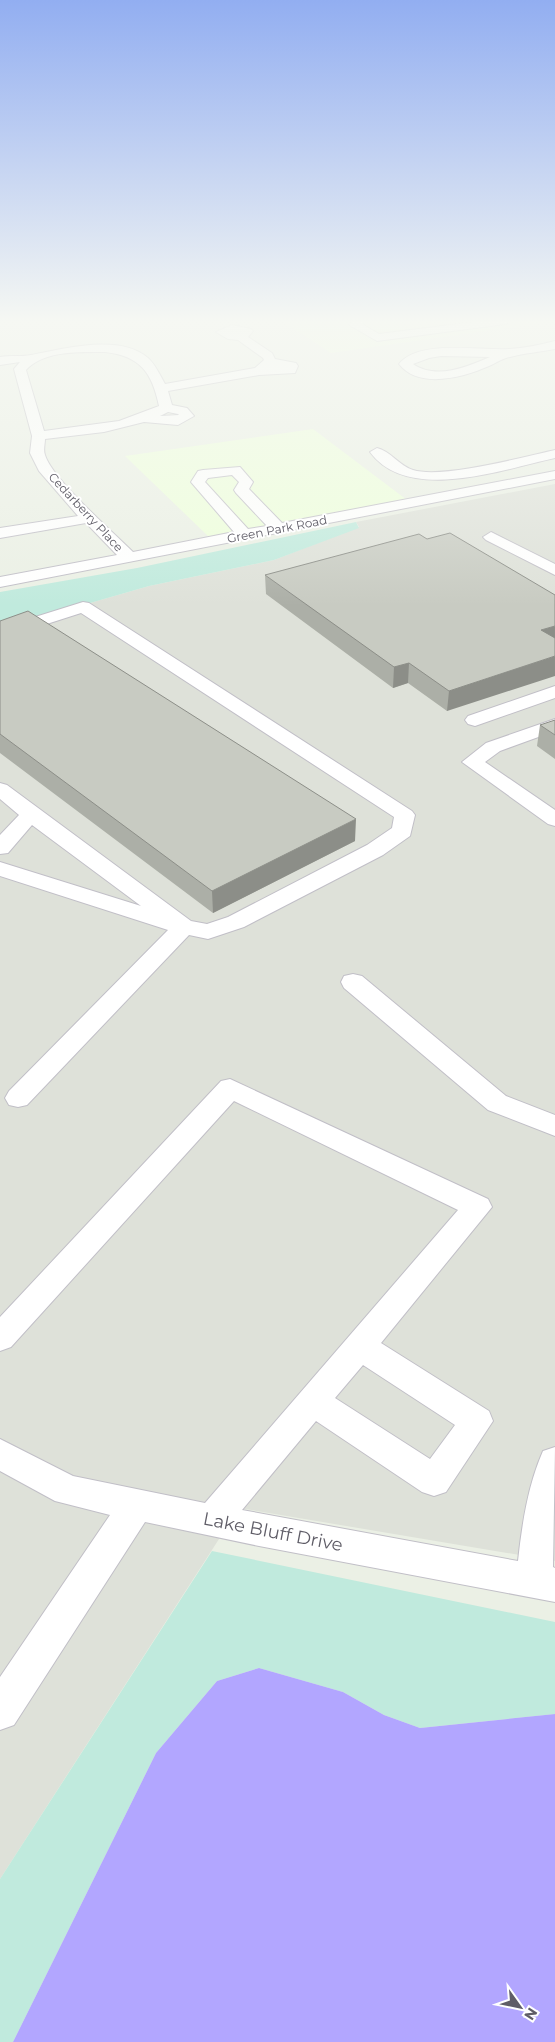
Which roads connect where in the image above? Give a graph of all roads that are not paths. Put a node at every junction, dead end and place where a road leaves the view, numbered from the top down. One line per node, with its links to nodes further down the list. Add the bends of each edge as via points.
1 (36, 416): 5 (street, Cedarberry Place)
2 (151, 416): 4 (street)
3 (186, 416): 4 (street, via 178,421)
4 (146, 419): 5 (street, via 101,429)
5 (40, 436): 11 (street, Cedarberry Place, via 38,453 44,468)
6 (377, 452): 8 (street, via 410,474 433,476)
7 (555, 454): 8 (street)
8 (454, 473): 10 (street)
9 (555, 476): 10 (street, Green Park Road)
10 (478, 490): 14 (street, Green Park Road)
11 (76, 505): 12 (street); 13 (street, Cedarberry Place)
12 (0, 518)
13 (91, 518): 15 (street); 18 (street, Cedarberry Place)
14 (278, 528): 16 (street, Green Park Road); 16 (street, via 241,490 246,482 235,470 203,474 198,482)
15 (0, 533)
16 (245, 535): 18 (street, Green Park Road)
17 (491, 538): 19 (street)
18 (130, 558): 20 (street, Green Park Road)
19 (555, 570)
20 (0, 582)
21 (0, 634): 30 (street, via 83,607 405,815 402,830 375,850 236,922 208,932)
22 (555, 692): 23 (street)
23 (475, 720)
24 (555, 725): 27 (street, via 493,747 472,762)
25 (0, 790): 26 (street)
26 (31, 814): 28 (street); 30 (street)
27 (555, 820)
28 (0, 848)
29 (0, 869): 30 (street)
30 (184, 928): 32 (street)
31 (354, 982): 33 (street, via 497,1103)
32 (18, 1098)
33 (555, 1126)
34 (0, 1338): 35 (street, via 230,1088 478,1207)
35 (361, 1347): 36 (street); 36 (street, via 476,1421 434,1481)
36 (314, 1402): 40 (street)
37 (0, 1454): 39 (street, Lake Bluff Drive, via 67,1490)
38 (555, 1462): 41 (street, via 540,1521)
39 (138, 1505): 40 (street, Lake Bluff Drive); 42 (street)
40 (212, 1520): 41 (street, Lake Bluff Drive)
41 (544, 1583)
42 (0, 1711)

